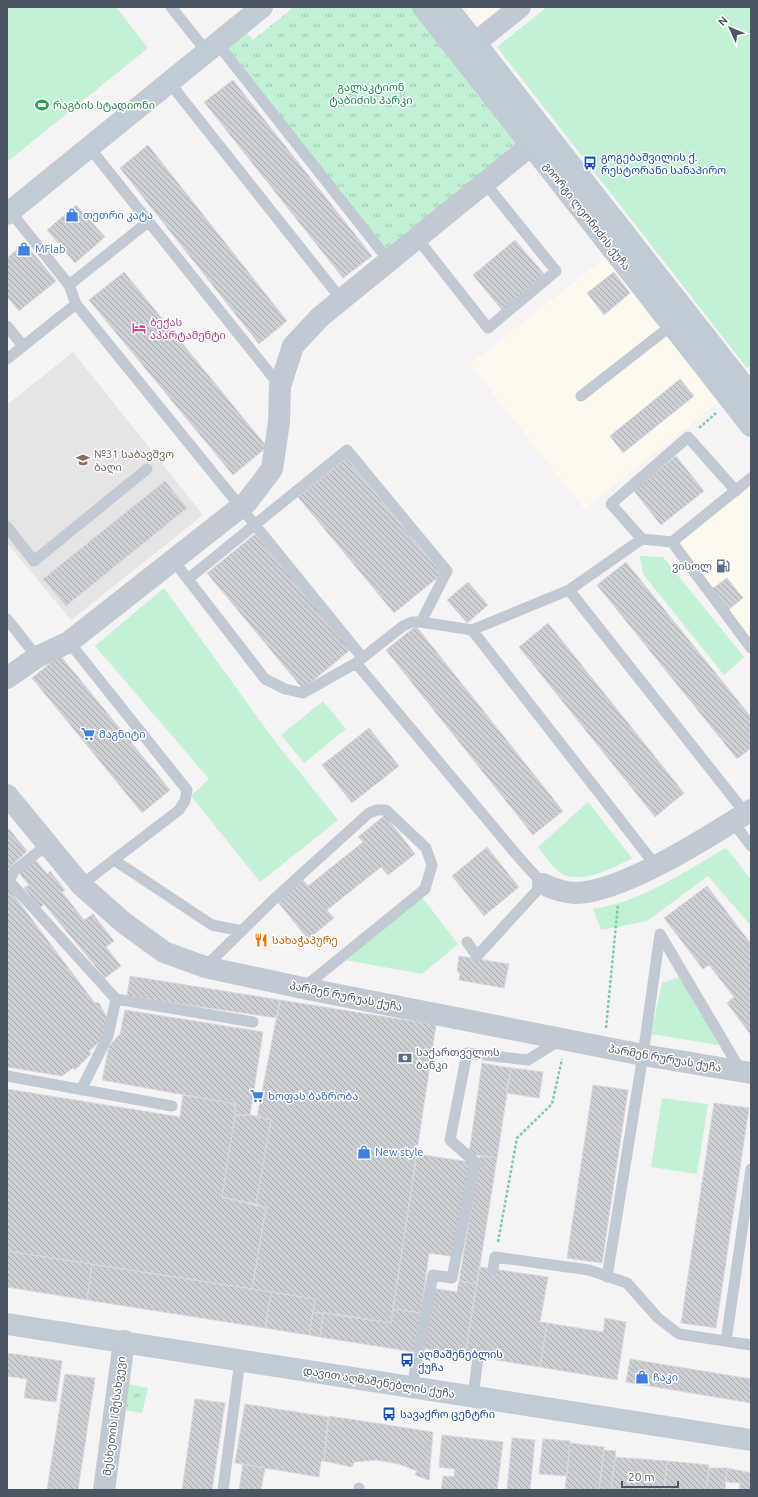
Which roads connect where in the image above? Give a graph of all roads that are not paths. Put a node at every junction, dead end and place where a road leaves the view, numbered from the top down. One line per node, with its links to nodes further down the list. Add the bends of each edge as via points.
1 (171, 7): 7 (lane)
2 (262, 7): 7 (street)
3 (423, 7): 9 (street, გიორგი ლეონიძის ქუჩა)
4 (447, 7): 6 (street, გიორგი ლეონიძის ქუჩა)
5 (520, 7): 6 (street)
6 (475, 43): 9 (street, გიორგი ლეონიძის ქუჩა)
7 (212, 47): 8 (street); 15 (lane)
8 (169, 82): 10 (street); 17 (lane)
9 (539, 139): 11 (street); 19 (street, გიორგი ლეონიძის ქუჩა); 25 (street, გიორგი ლეონიძის ქუჩა)
10 (89, 147): 12 (street); 13 (lane)
11 (485, 182): 14 (street); 14 (lane, via 556,271 488,328)
12 (9, 213): 16 (lane)
13 (148, 222): 16 (lane); 23 (lane)
14 (417, 238): 15 (street)
15 (389, 261): 17 (street)
16 (69, 285): 18 (lane)
17 (341, 300): 23 (street, via 320,317 293,346)
18 (76, 304): 21 (lane); 30 (lane)
19 (672, 325): 24 (lane); 25 (street, გიორგი ლეონიძის ქუჩა)
20 (7, 326): 21 (lane)
21 (24, 346): 22 (lane)
22 (7, 359)
23 (280, 386): 30 (street, via 272,469)
24 (581, 396)
25 (741, 398): 26 (street, გიორგი ლეონიძის ქუჩა)
26 (751, 426)
27 (147, 469): 32 (lane, via 34,560)
28 (751, 478): 29 (lane)
29 (736, 491): 33 (lane, via 688,437 611,504); 34 (lane)
30 (241, 507): 31 (lane); 35 (street)
31 (255, 525): 36 (lane); 39 (lane, via 347,450 447,571); 44 (lane)
32 (7, 527)
33 (642, 539): 34 (lane); 37 (lane)
34 (672, 542): 42 (lane)
35 (173, 560): 36 (lane); 41 (street)
36 (188, 579): 44 (lane, via 265,679 285,689 302,693)
37 (569, 590): 40 (lane); 47 (lane)
38 (7, 619): 43 (lane)
39 (420, 622): 40 (lane); 44 (lane, via 403,626)
40 (472, 630): 51 (lane)
41 (69, 642): 43 (street); 50 (lane, via 187,790 179,810)
42 (751, 648)
43 (37, 657): 45 (street)
44 (359, 660): 52 (lane)
45 (7, 678)
46 (7, 795): 48 (street, პარმენ რურუას ქუჩა)
47 (743, 815): 49 (lane); 51 (street)
48 (48, 844): 53 (street, პარმენ რურუას ქუჩა); 58 (lane, via 14,871 9,881)
49 (751, 846)
50 (114, 860): 53 (lane); 54 (lane, via 212,925)
51 (656, 866): 52 (street, via 597,890 575,893 558,891)
52 (543, 884): 55 (lane, via 477,956)
53 (81, 885): 56 (street, პარმენ რურუას ქუჩა, via 124,923 164,952)
54 (242, 931): 56 (lane); 57 (lane, via 369,814 377,810 386,810 426,848 432,865 425,889)
55 (466, 942)
56 (205, 967): 57 (street, პარმენ რურუას ქუჩა)
57 (303, 988): 60 (street, პარმენ რურუას ქუჩა)
58 (116, 999): 59 (lane); 64 (lane, via 108,1036)
59 (253, 1022)
60 (564, 1039): 61 (street, პარმენ რურუას ქუჩა); 75 (lane, via 528,1060 467,1053 450,1140 475,1162 452,1278 433,1275)
61 (643, 1055): 62 (street, პარმენ რურუას ქუჩა); 62 (lane, via 660,934); 68 (lane)
62 (746, 1072)
63 (7, 1076): 64 (lane)
64 (82, 1090): 65 (lane)
65 (172, 1106)
66 (751, 1169): 71 (lane)
67 (493, 1269): 68 (lane, via 495,1257 589,1270)
68 (607, 1277): 71 (lane, via 627,1284 658,1318 679,1334)
69 (7, 1324): 70 (street, დავით აღმაშენებლის ქუჩა)
70 (124, 1341): 74 (street, დავით აღმაშენებლის ქუჩა); 78 (street, მესხეთის I შესახვევი)
71 (726, 1341): 72 (lane)
72 (751, 1345)
73 (478, 1358): 76 (lane)
74 (240, 1360): 75 (street, დავით აღმაშენებლის ქუჩა); 79 (lane)
75 (412, 1387): 76 (street, დავით აღმაშენებლის ქუჩა)
76 (473, 1396): 77 (street, დავით აღმაშენებლის ქუჩა)
77 (751, 1440)
78 (104, 1490)
79 (223, 1490)

